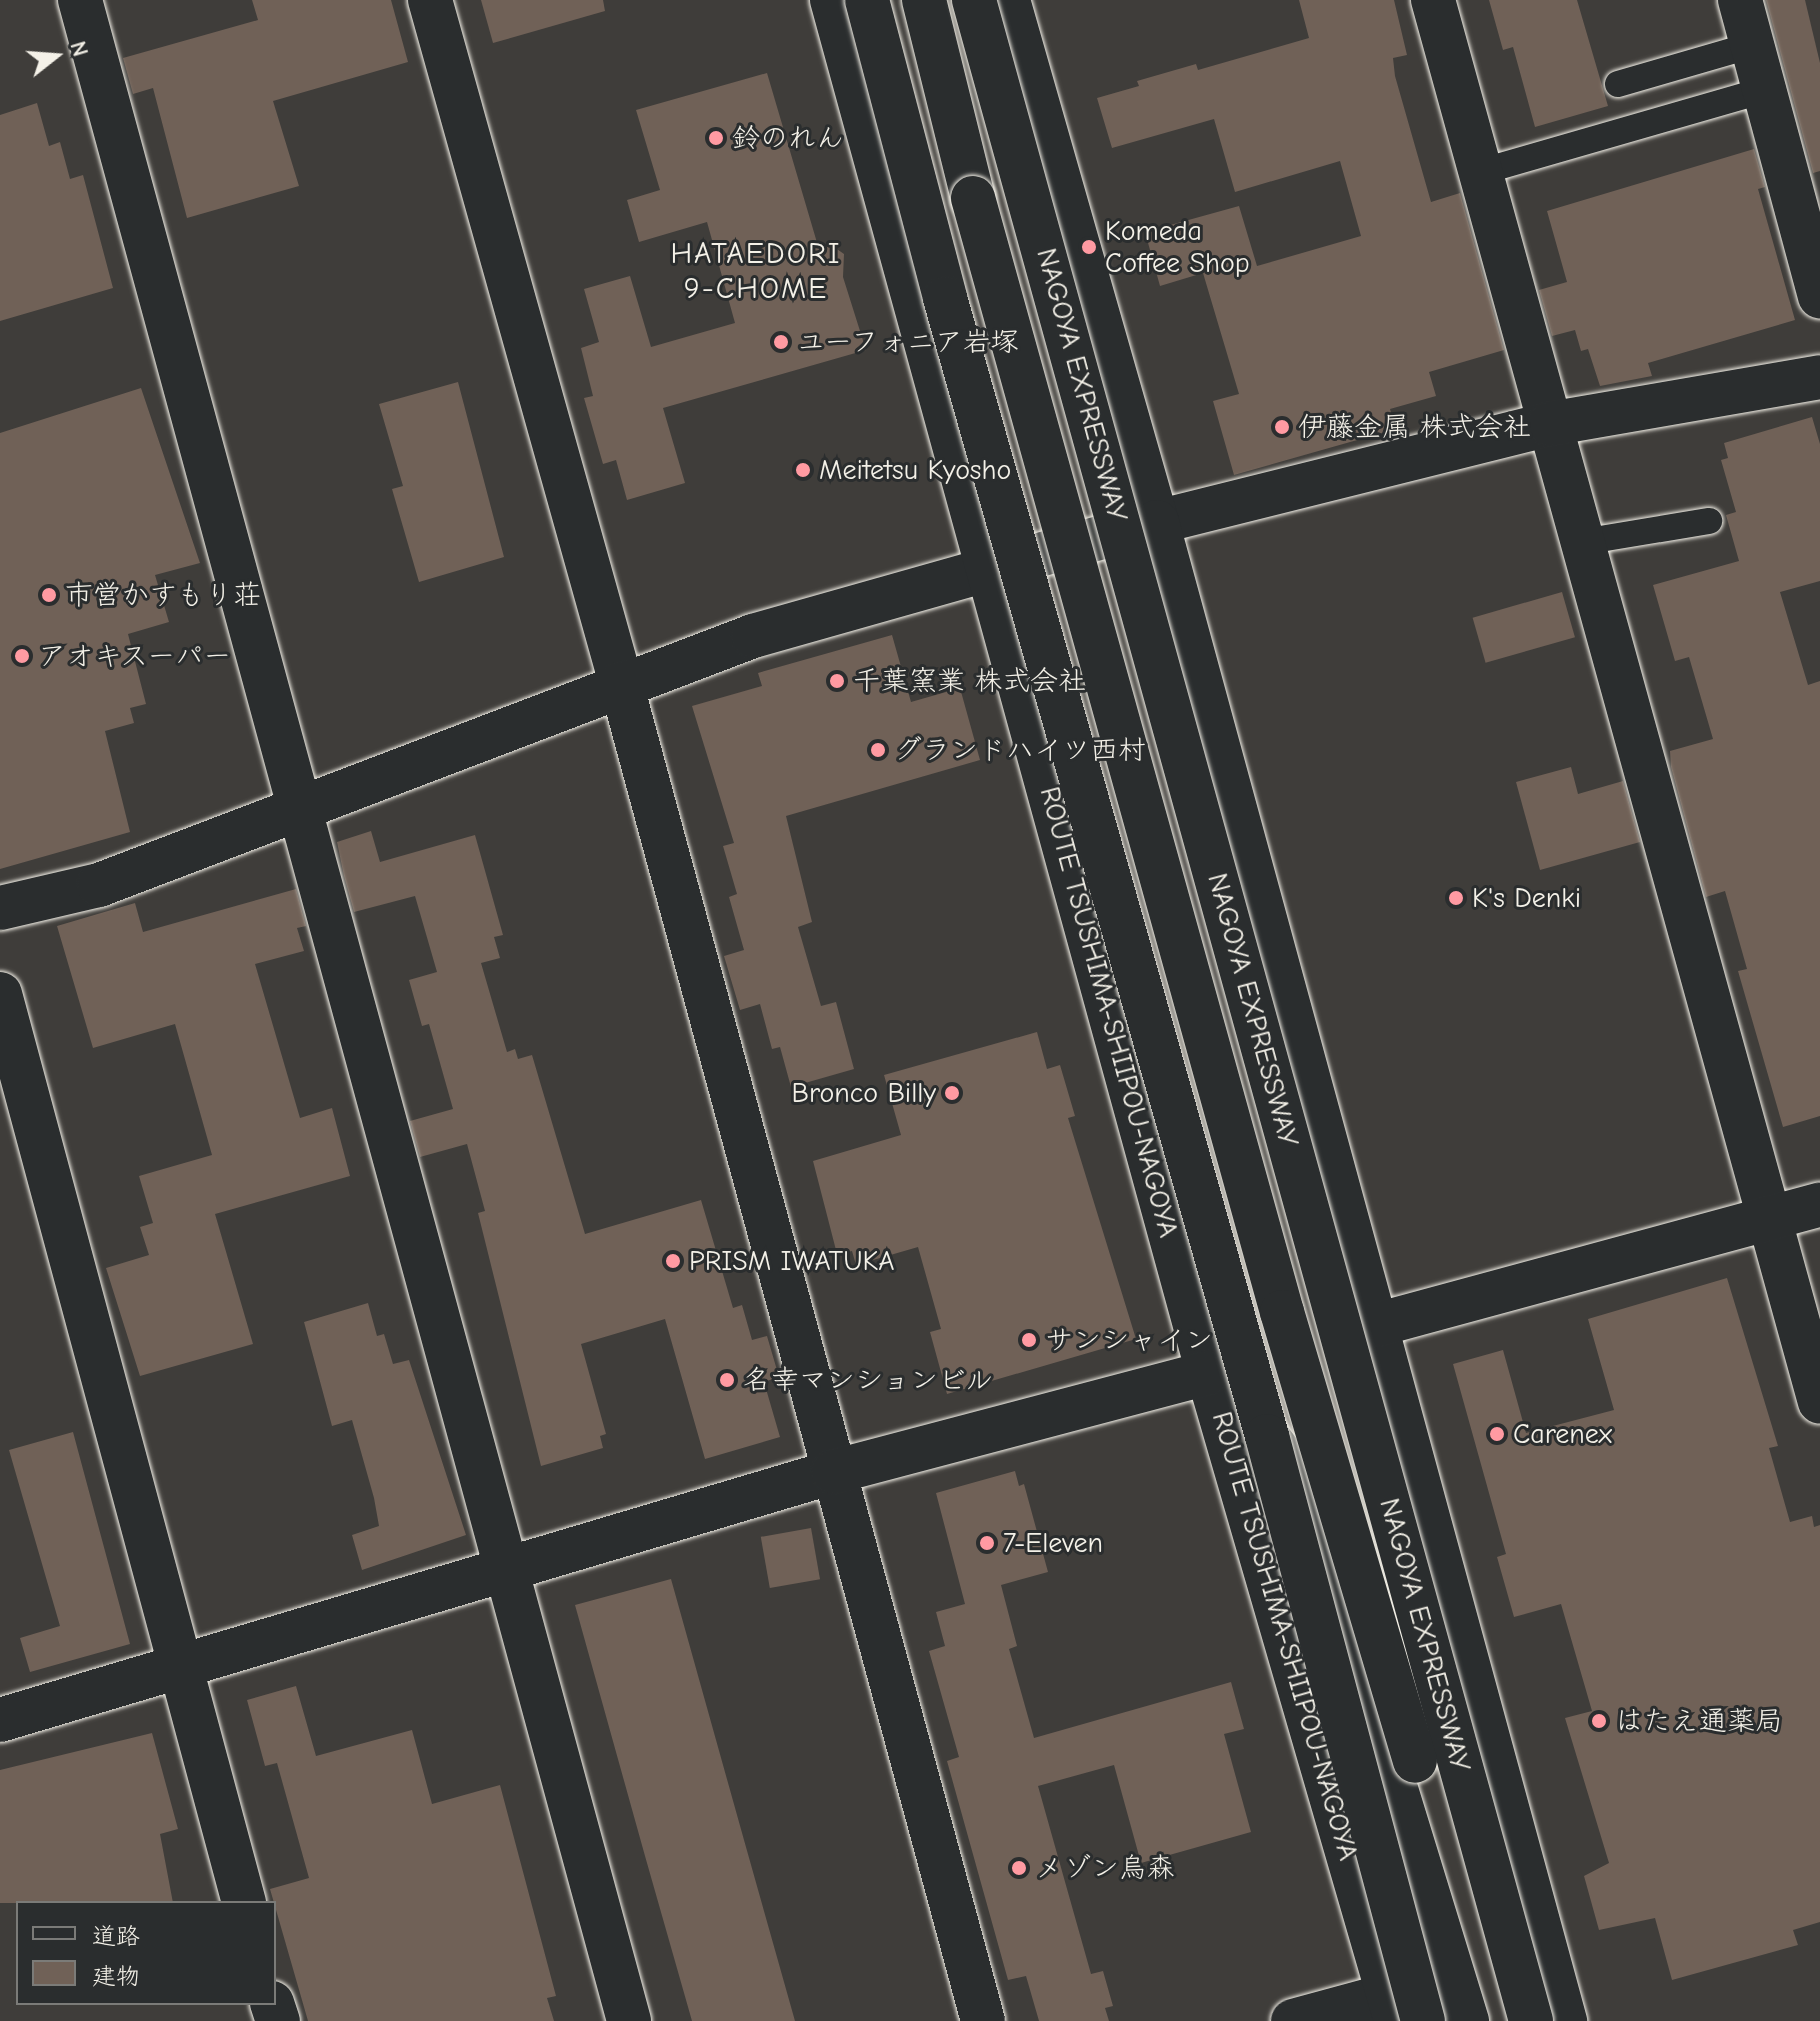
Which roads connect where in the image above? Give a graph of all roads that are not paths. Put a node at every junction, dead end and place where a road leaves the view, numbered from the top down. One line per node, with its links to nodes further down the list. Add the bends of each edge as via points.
1 (80, 0): 22 (main road)
2 (430, 0): 21 (main road)
3 (832, 0): 20 (main road, ROUTE TSUSHIMA-SHIIPOU-NAGOYA)
4 (867, 0): 30 (main road, bridge, via 945,298)
5 (924, 0): 42 (main road, bridge, via 973,198 1282,1312)
6 (974, 0): 43 (main road, NAGOYA EXPRESSWAY, bridge)
7 (1008, 0): 18 (main road)
8 (1433, 0): 13 (main road)
9 (1740, 0): 10 (main road)
10 (1752, 45): 11 (lane); 12 (main road)
11 (1618, 84)
12 (1764, 90): 13 (lane); 14 (main road)
13 (1480, 172): 16 (main road)
14 (1820, 296)
15 (1820, 377): 16 (main road)
16 (1549, 424): 18 (main road); 19 (main road)
17 (1709, 521): 19 (lane)
18 (1157, 522): 20 (main road); 27 (main road)
19 (1582, 542): 26 (main road)
20 (987, 569): 21 (main road, via 753,636); 28 (main road, ROUTE TSUSHIMA-SHIIPOU-NAGOYA)
21 (621, 683): 22 (main road); 31 (main road)
22 (301, 811): 23 (main road, via 99,885); 32 (main road)
23 (0, 908)
24 (0, 994): 33 (main road)
25 (1820, 1204): 26 (main road)
26 (1769, 1218): 27 (main road); 29 (main road)
27 (1376, 1325): 44 (main road)
28 (1208, 1373): 31 (main road); 36 (main road, ROUTE TSUSHIMA-SHIIPOU-NAGOYA)
29 (1820, 1402)
30 (1267, 1436): 40 (main road, bridge); 41 (main road, via 1302,1482)
31 (833, 1472): 32 (main road); 38 (main road)
32 (503, 1570): 33 (main road); 37 (main road)
33 (178, 1667): 34 (main road); 35 (main road)
34 (0, 1720)
35 (243, 1901)
36 (1392, 2008): 39 (main road)
37 (629, 2021)
38 (983, 2021)
39 (1293, 2021)
40 (1423, 2021)
41 (1467, 2021)
42 (1494, 2021)
43 (1531, 2021)
44 (1565, 2021)

